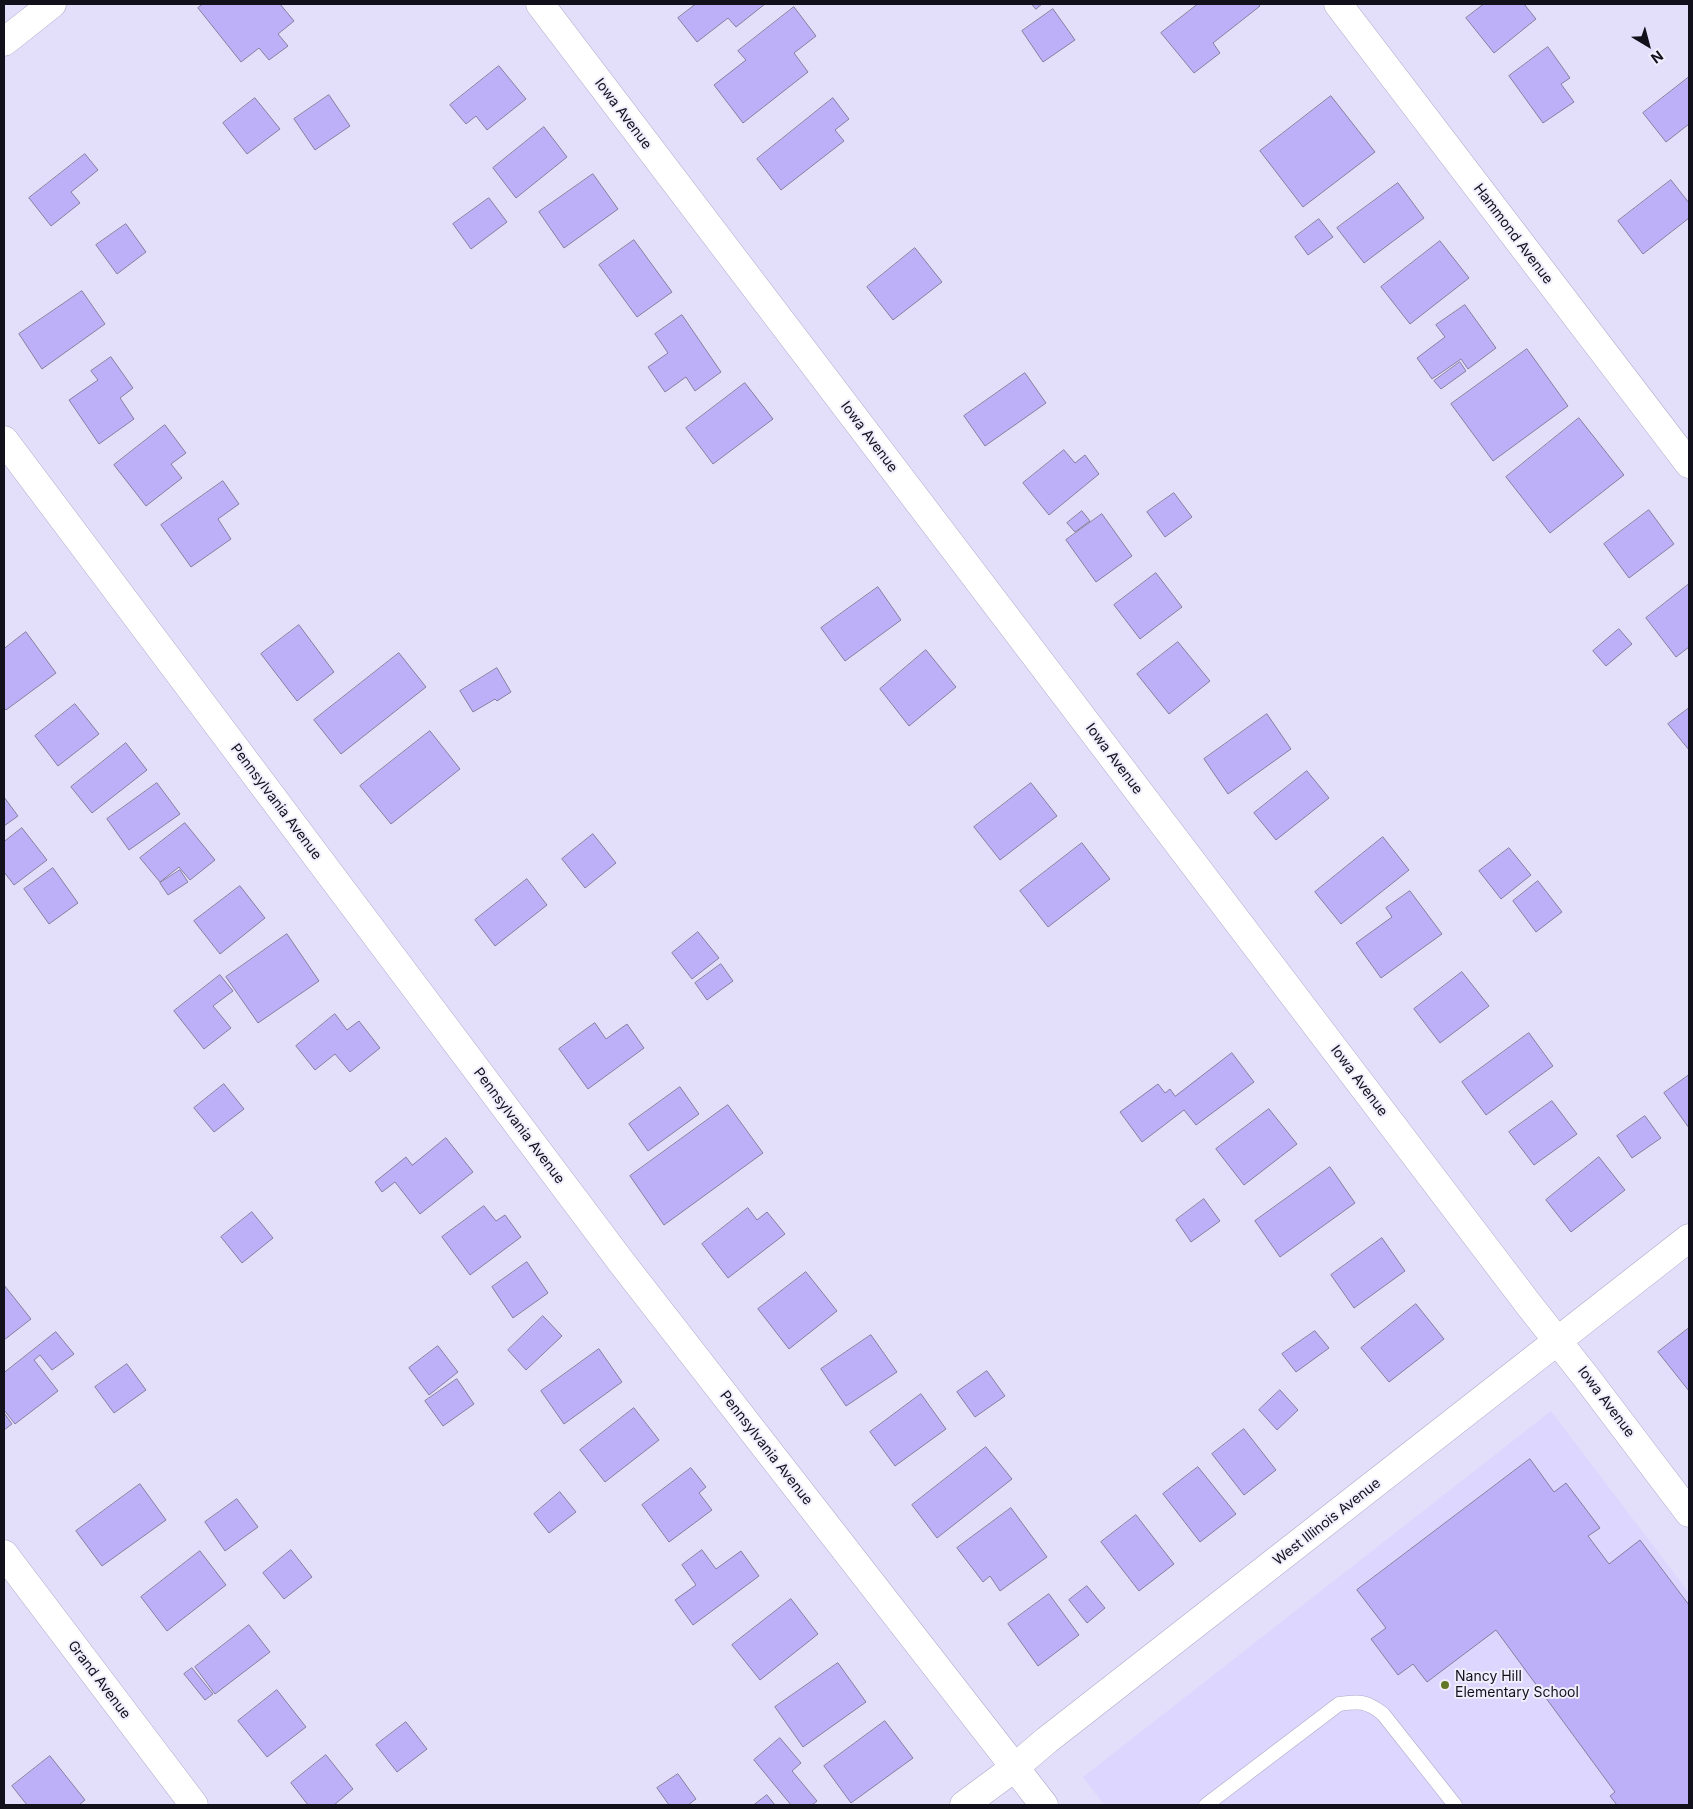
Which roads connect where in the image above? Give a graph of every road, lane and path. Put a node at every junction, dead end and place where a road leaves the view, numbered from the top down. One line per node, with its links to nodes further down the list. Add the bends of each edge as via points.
1 (52, 4): 4 (street)
2 (540, 4): 8 (street, Iowa Avenue, via 1522,1297)
3 (1338, 4): 6 (street, Hammond Avenue)
4 (4, 42)
5 (4, 440): 11 (street, Pennsylvania Avenue, via 622,1263)
6 (1689, 464)
7 (1689, 1238): 8 (street, West Illinois Avenue)
8 (1559, 1341): 9 (street, Iowa Avenue); 11 (street, West Illinois Avenue)
9 (1689, 1513)
10 (4, 1554): 12 (street, Grand Avenue)
11 (1014, 1768): 13 (street, West Illinois Avenue); 14 (street, Pennsylvania Avenue)
12 (194, 1805)
13 (964, 1805)
14 (1044, 1805)
15 (1206, 1805): 16 (lane, via 1339,1704 1358,1702 1383,1714)
16 (1454, 1805)

